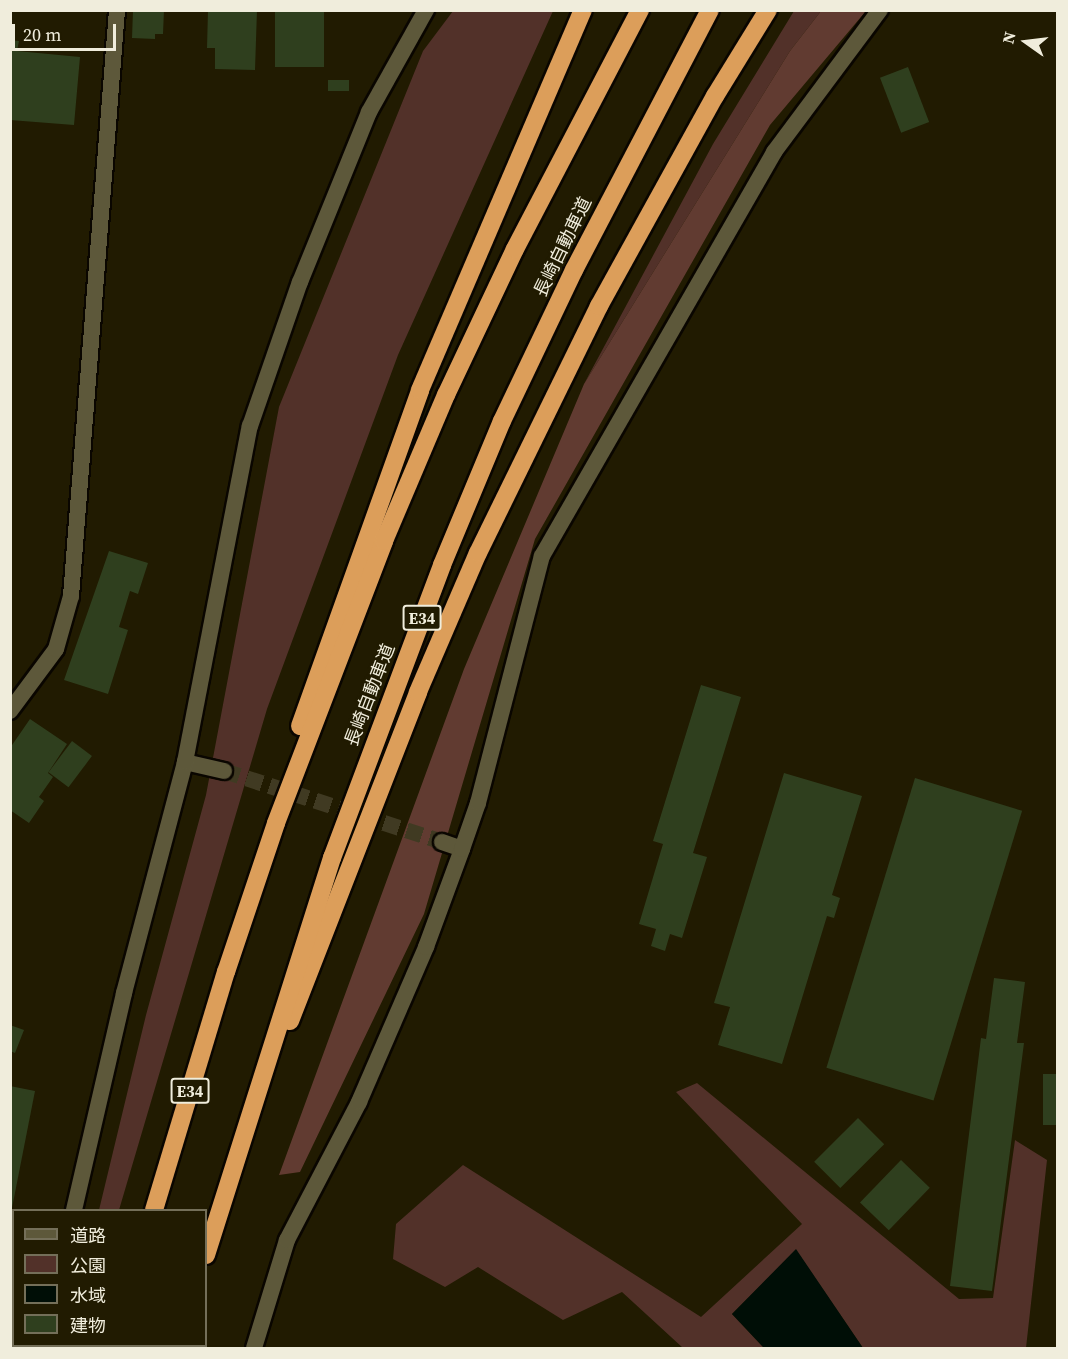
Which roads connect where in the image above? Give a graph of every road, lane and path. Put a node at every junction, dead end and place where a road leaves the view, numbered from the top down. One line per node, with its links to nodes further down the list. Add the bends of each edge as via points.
1 (117, 10): 8 (street, via 71,596 56,649)
2 (426, 10): 9 (street, via 369,112 300,282 250,426)
3 (582, 10): 13 (highway, via 479,245 367,530 312,686)
4 (640, 10): 13 (highway, E34, via 520,238 441,406 328,685)
5 (710, 10): 14 (highway, 長崎自動車道 / E34, via 574,270 502,421 447,554 332,858)
6 (768, 10): 14 (highway, via 715,96 604,296 478,553 418,692)
7 (880, 10): 12 (street, via 774,152 542,556 478,803)
8 (10, 711)
9 (185, 762): 10 (street); 15 (street, via 124,993)
10 (224, 771)
11 (442, 842): 12 (street)
12 (462, 849): 18 (street, via 426,947 358,1102 287,1240)
13 (225, 972): 16 (highway, E34)
14 (237, 1150): 17 (highway, 長崎自動車道 / E34)
15 (74, 1209)
16 (154, 1209)
17 (207, 1253)
18 (254, 1348)

